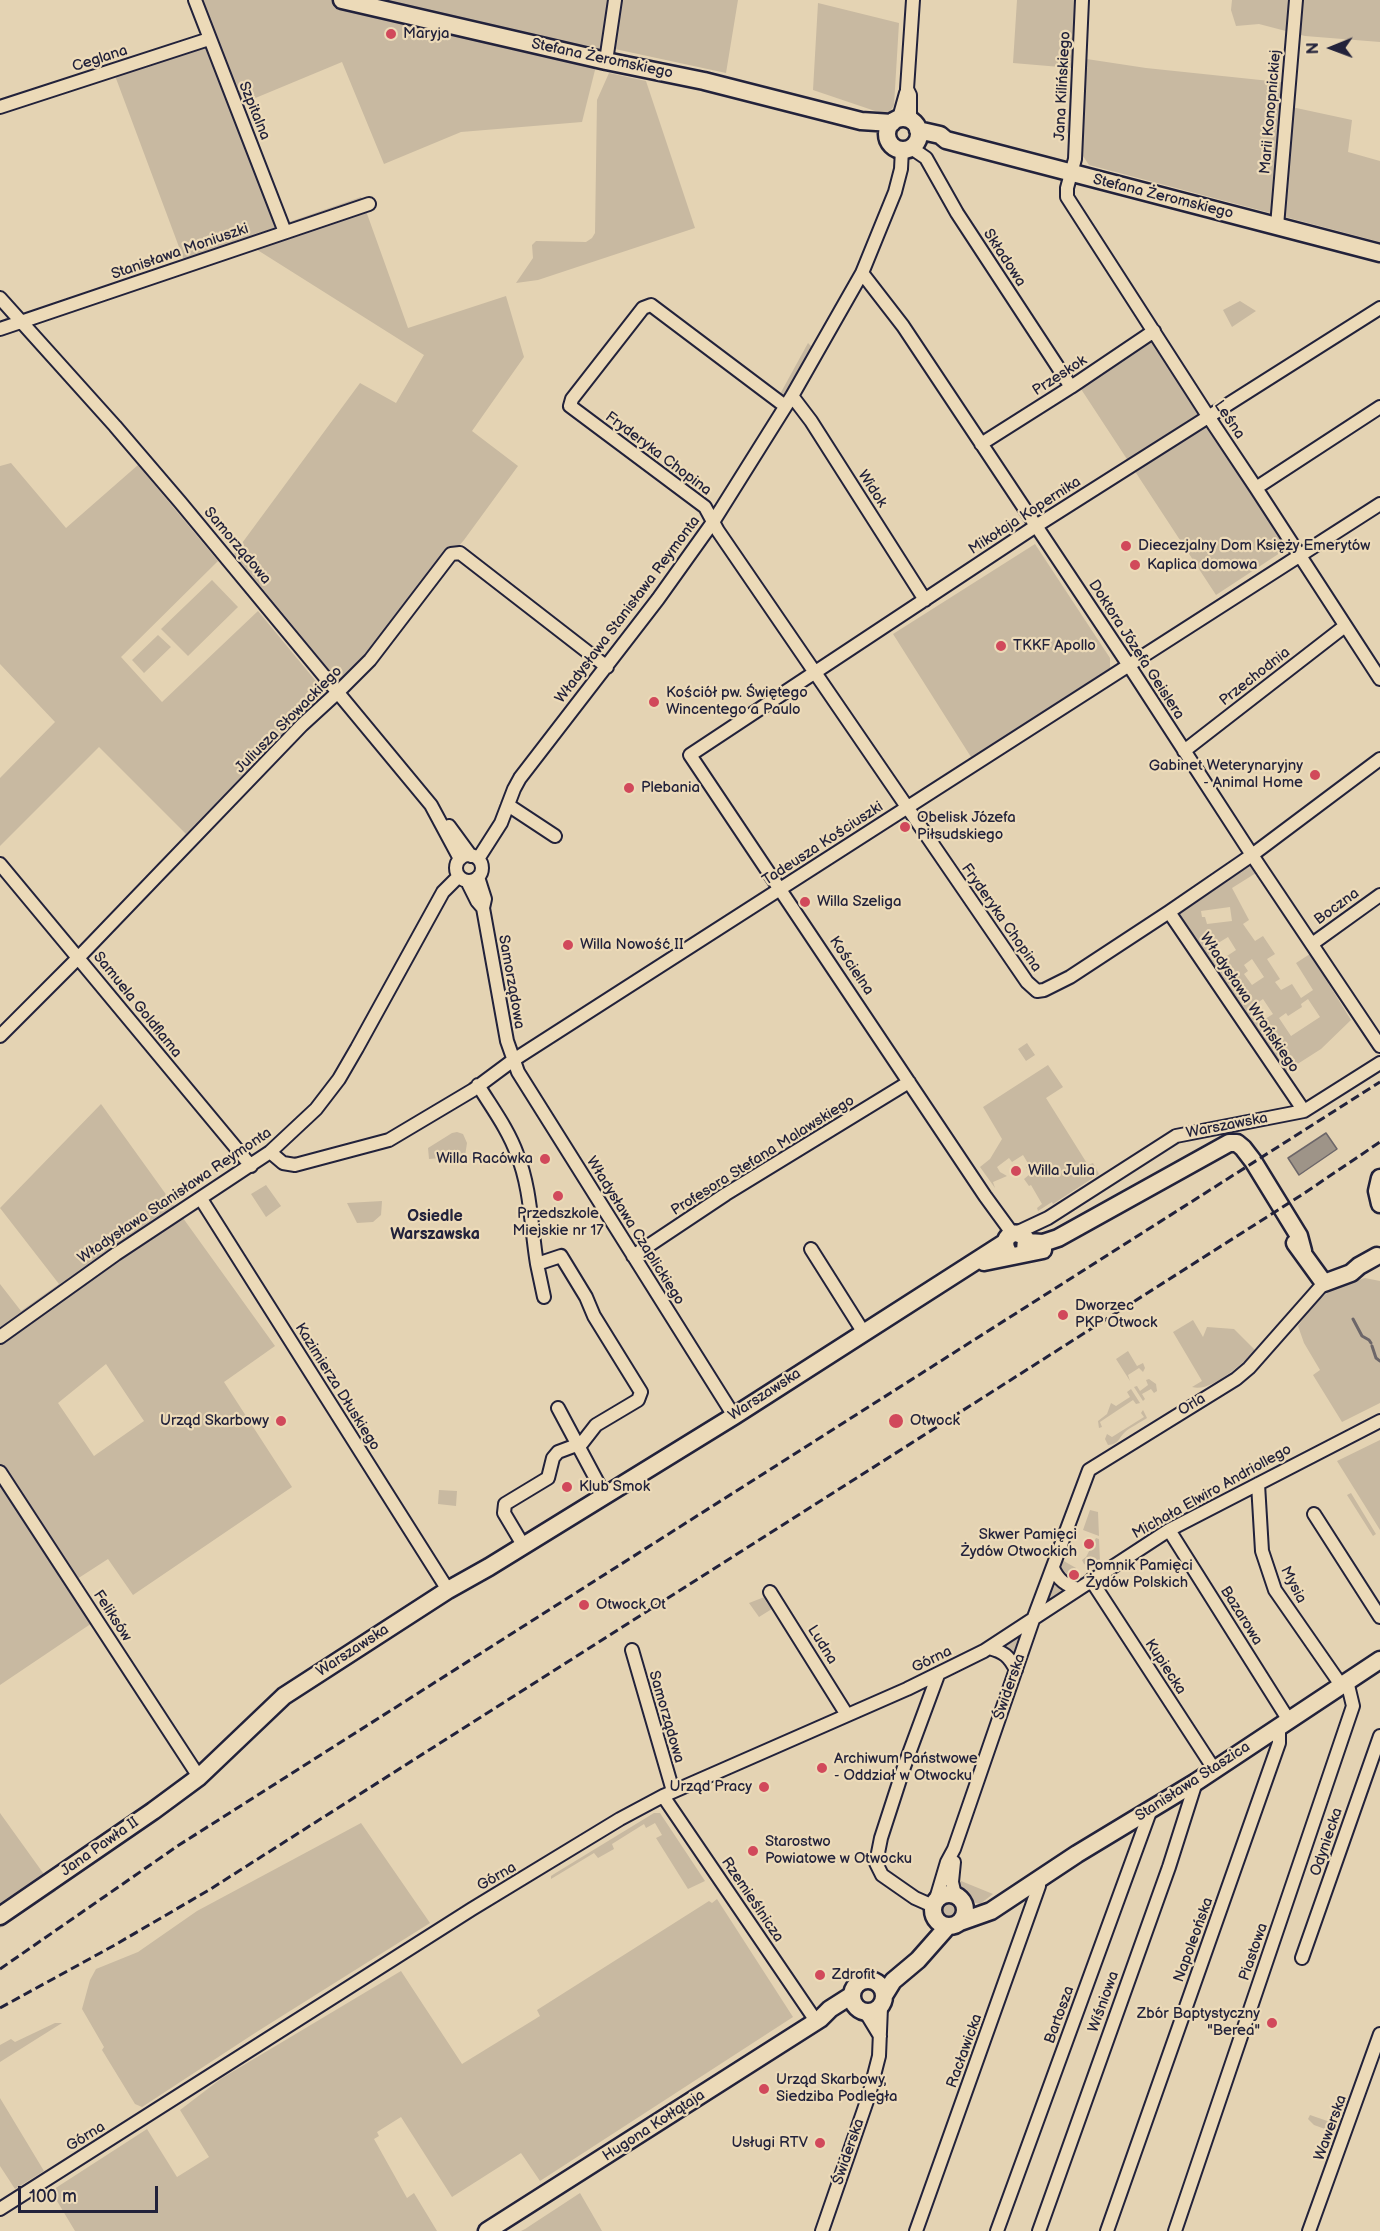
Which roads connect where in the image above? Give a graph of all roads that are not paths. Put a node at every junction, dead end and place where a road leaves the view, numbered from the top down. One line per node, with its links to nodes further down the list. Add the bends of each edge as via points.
1 (195, 0): 8 (street, Szpitalna)
2 (342, 0): 7 (main road, Stefana Żeromskiego)
3 (615, 0): 9 (street)
4 (913, 0): 11 (street, Władysława Stanisława Reymonta, via 907,89 910,95)
5 (1082, 0): 12 (street, Jana Kilińskiego, via 1075,159)
6 (1296, 0): 14 (street, Marii Konopnickiej)
7 (379, 5): 9 (main road, Stefana Żeromskiego)
8 (209, 39): 10 (street, Ceglana); 15 (street, Szpitalna)
9 (606, 61): 11 (main road, Stefana Żeromskiego, via 704,81)
10 (0, 107)
11 (904, 133): 12 (main road, Stefana Żeromskiego); 17 (street, Władysława Stanisława Reymonta, via 895,192); 23 (street, Składowa, via 930,164 957,213)
12 (1071, 173): 14 (main road, Stefana Żeromskiego); 22 (street, Leśna, via 1067,197)
13 (369, 204): 15 (street, Stanisława Moniuszki)
14 (1277, 226): 16 (main road, Stefana Żeromskiego)
15 (285, 232): 20 (street, Stanisława Moniuszki)
16 (1380, 253)
17 (862, 273): 24 (street, Władysława Stanisława Reymonta); 28 (street, Doktora Józefa Geislera, via 903,326)
18 (0, 298): 20 (street, Samorządowa)
19 (1380, 308): 27 (street, Mikołaja Kopernika)
20 (21, 322): 21 (street, Stanisława Moniuszki); 40 (street, Samorządowa, via 137,451)
21 (0, 329)
22 (1154, 331): 23 (street, Przeskok); 27 (street, Leśna)
23 (1071, 387): 28 (street, Przeskok)
24 (789, 401): 25 (street, Widok, via 651,305 643,308); 31 (street, Władysława Stanisława Reymonta); 34 (street, Widok, via 811,421)
25 (570, 406): 31 (street, Fryderyka Chopina, via 705,507)
26 (1380, 407): 29 (street)
27 (1208, 416): 29 (street, Leśna); 32 (street, Mikołaja Kopernika)
28 (981, 444): 32 (street, Doktora Józefa Geislera)
29 (1256, 488): 33 (street, Leśna)
30 (1380, 504): 33 (street, Tadeusza Kościuszki)
31 (713, 522): 37 (street, Władysława Stanisława Reymonta); 38 (street, Fryderyka Chopina)
32 (1036, 526): 34 (street, Mikołaja Kopernika); 36 (street, Doktora Józefa Geislera)
33 (1300, 555): 35 (street, Leśna); 36 (street, Tadeusza Kościuszki)
34 (925, 600): 38 (street, Mikołaja Kopernika)
35 (1346, 626): 39 (street, Leśna); 41 (street, Przechodnia)
36 (1128, 664): 41 (street, Doktora Józefa Geislera); 45 (street, Tadeusza Kościuszki)
37 (607, 667): 40 (street, Juliusza Słowackiego, via 460,553 451,554 370,660); 44 (street, Władysława Stanisława Reymonta, via 520,778)
38 (815, 673): 42 (street, Mikołaja Kopernika); 45 (street, Fryderyka Chopina)
39 (1380, 679)
40 (339, 693): 48 (street, Samorządowa, via 441,821 447,823); 55 (street, Juliusza Słowackiego, via 302,724)
41 (1184, 751): 47 (street, Doktora Józefa Geislera)
42 (690, 755): 51 (street, Kościelna)
43 (1380, 759): 47 (street, Fryderyka Chopina)
44 (508, 805): 46 (street); 48 (street, Władysława Stanisława Reymonta, via 501,824)
45 (907, 808): 51 (street, Tadeusza Kościuszki); 53 (street, Fryderyka Chopina, via 1037,991 1081,970)
46 (555, 836)
47 (1252, 855): 53 (street, Fryderyka Chopina); 54 (street, Doktora Józefa Geislera)
48 (470, 858): 50 (street, via 482,866); 50 (street, via 456,867)
49 (0, 864): 55 (street, Samuela Goldflama)
50 (468, 878): 58 (street, Samorządowa, via 483,908); 63 (street, Władysława Stanisława Reymonta, via 443,892 339,1079 316,1109)
51 (781, 889): 58 (street, Tadeusza Kościuszki); 60 (street, Kościelna)
52 (1380, 895): 54 (street, Boczna)
53 (1169, 912): 62 (street, Władysława Wrońskiego)
54 (1312, 944): 57 (street, Doktora Józefa Geislera)
55 (79, 957): 56 (street, Juliusza Słowackiego); 64 (street, Samuela Goldflama)
56 (0, 1036)
57 (1380, 1046)
58 (512, 1061): 61 (street, Tadeusza Kościuszki); 72 (street, Władysława Czaplickiego)
59 (1380, 1063): 62 (street, Warszawska)
60 (909, 1082): 70 (street, Kościelna); 72 (street, Profesora Stefana Malawskiego)
61 (478, 1085): 63 (street, Tadeusza Kościuszki, via 375,1146 295,1165 283,1164); 74 (street, via 518,1155)
62 (1304, 1110): 68 (street, Warszawska, via 1176,1136)
63 (270, 1152): 64 (street, Władysława Stanisława Reymonta)
64 (251, 1166): 66 (street, Władysława Stanisława Reymonta)
65 (1380, 1178): 67 (main road)
66 (201, 1199): 78 (street, Władysława Stanisława Reymonta); 93 (street, Kazimierza Dłuskiego)
67 (1380, 1204)
68 (1048, 1218): 69 (street, via 1047,1232); 70 (street, Warszawska)
69 (1058, 1238): 70 (main road, Warszawska, via 1042,1251); 75 (main road, Warszawska, via 1220,1148 1238,1159 1280,1226)
70 (1016, 1242): 77 (main road, Warszawska)
71 (811, 1249): 77 (street)
72 (633, 1256): 80 (street, Władysława Czaplickiego)
73 (1379, 1259): 75 (main road, Orla, via 1359,1274)
74 (537, 1264): 76 (street); 82 (street, via 561,1256 641,1392 638,1400 596,1425 584,1442)
75 (1324, 1283): 87 (street, Orla, via 1236,1379 1089,1470)
76 (544, 1297)
77 (864, 1333): 80 (main road, Warszawska)
78 (0, 1337)
79 (558, 1408): 82 (street)
80 (734, 1416): 85 (main road, Warszawska)
81 (1380, 1421): 84 (street, Michała Elwiro Andriollego)
82 (577, 1444): 85 (street); 89 (street, via 554,1456 548,1478 505,1504 504,1513)
83 (0, 1472): 107 (street, Feliksów)
84 (1258, 1484): 88 (street, Michała Elwiro Andriollego); 102 (street, Mysia, via 1262,1551 1275,1590)
85 (605, 1496): 89 (main road, Warszawska)
86 (1314, 1514): 96 (street)
87 (1069, 1527): 90 (street, Świderska)
88 (1169, 1530): 91 (street, Michała Elwiro Andriollego); 104 (street, Bazarowa)
89 (523, 1545): 93 (main road, Warszawska)
90 (1053, 1568): 92 (street, via 1064,1584); 95 (street, Świderska)
91 (1091, 1580): 92 (street, Michała Elwiro Andriollego); 106 (street, Kupiecka)
92 (1079, 1589): 95 (street, Michała Elwiro Andriollego)
93 (448, 1590): 107 (main road, Warszawska, via 284,1696)
94 (770, 1592): 103 (street, Ludna)
95 (1034, 1617): 97 (street, Górna); 100 (street, Świderska)
96 (1380, 1617)
97 (989, 1648): 100 (street, via 1010,1658); 101 (street, Górna)
98 (632, 1650): 109 (street, Samorządowa)
99 (1380, 1660): 102 (main road, Stanisława Staszica)
100 (1016, 1670): 111 (street, Świderska)
101 (938, 1675): 103 (street, Górna); 115 (street, via 904,1767 876,1863 882,1875)
102 (1344, 1683): 104 (main road, Stanisława Staszica); 130 (street, Piastowa, via 1353,1707)
103 (847, 1715): 109 (street, Górna)
104 (1284, 1722): 106 (main road, Stanisława Staszica); 129 (street, Napoleońska)
105 (1380, 1736): 118 (street, Odyniecka)
106 (1214, 1769): 108 (main road, Stanisława Staszica)
107 (199, 1777): 116 (main road, Jana Pawła II)
108 (1196, 1782): 110 (main road, Stanisława Staszica); 128 (street, Wiśniowa)
109 (668, 1793): 121 (street, Rzemieślnicza); 123 (street, Górna, via 472,1909)
110 (1151, 1809): 112 (main road, Stanisława Staszica); 127 (street, Bartosza)
111 (954, 1849): 113 (street, Świderska, via 952,1882); 115 (street, Świderska, via 947,1862)
112 (1039, 1880): 114 (main road, Stanisława Staszica); 126 (street, Racławicka)
113 (959, 1898): 114 (main road, Stanisława Staszica, via 976,1907); 115 (main road, Stanisława Staszica, via 945,1894); 115 (main road, via 965,1912)
114 (1004, 1902): 115 (main road, Stanisława Staszica, via 987,1914)
115 (943, 1914): 117 (main road, Świderska)
116 (0, 1916)
117 (915, 1957): 119 (main road, via 885,1978); 120 (main road)
118 (1302, 1958)
119 (873, 1981): 120 (main road, via 881,1986); 120 (main road, via 860,1982 854,1988)
120 (868, 2003): 121 (main road, Hugona Kołłątaja); 125 (street, Świderska, via 880,2036 879,2056)
121 (818, 2020): 124 (main road, Hugona Kołłątaja)
122 (1380, 2034): 131 (street, Wawerska)
123 (0, 2210)
124 (487, 2231)
125 (822, 2231)
126 (916, 2231)
127 (997, 2231)
128 (1039, 2231)
129 (1107, 2231)
130 (1175, 2231)
131 (1309, 2231)

